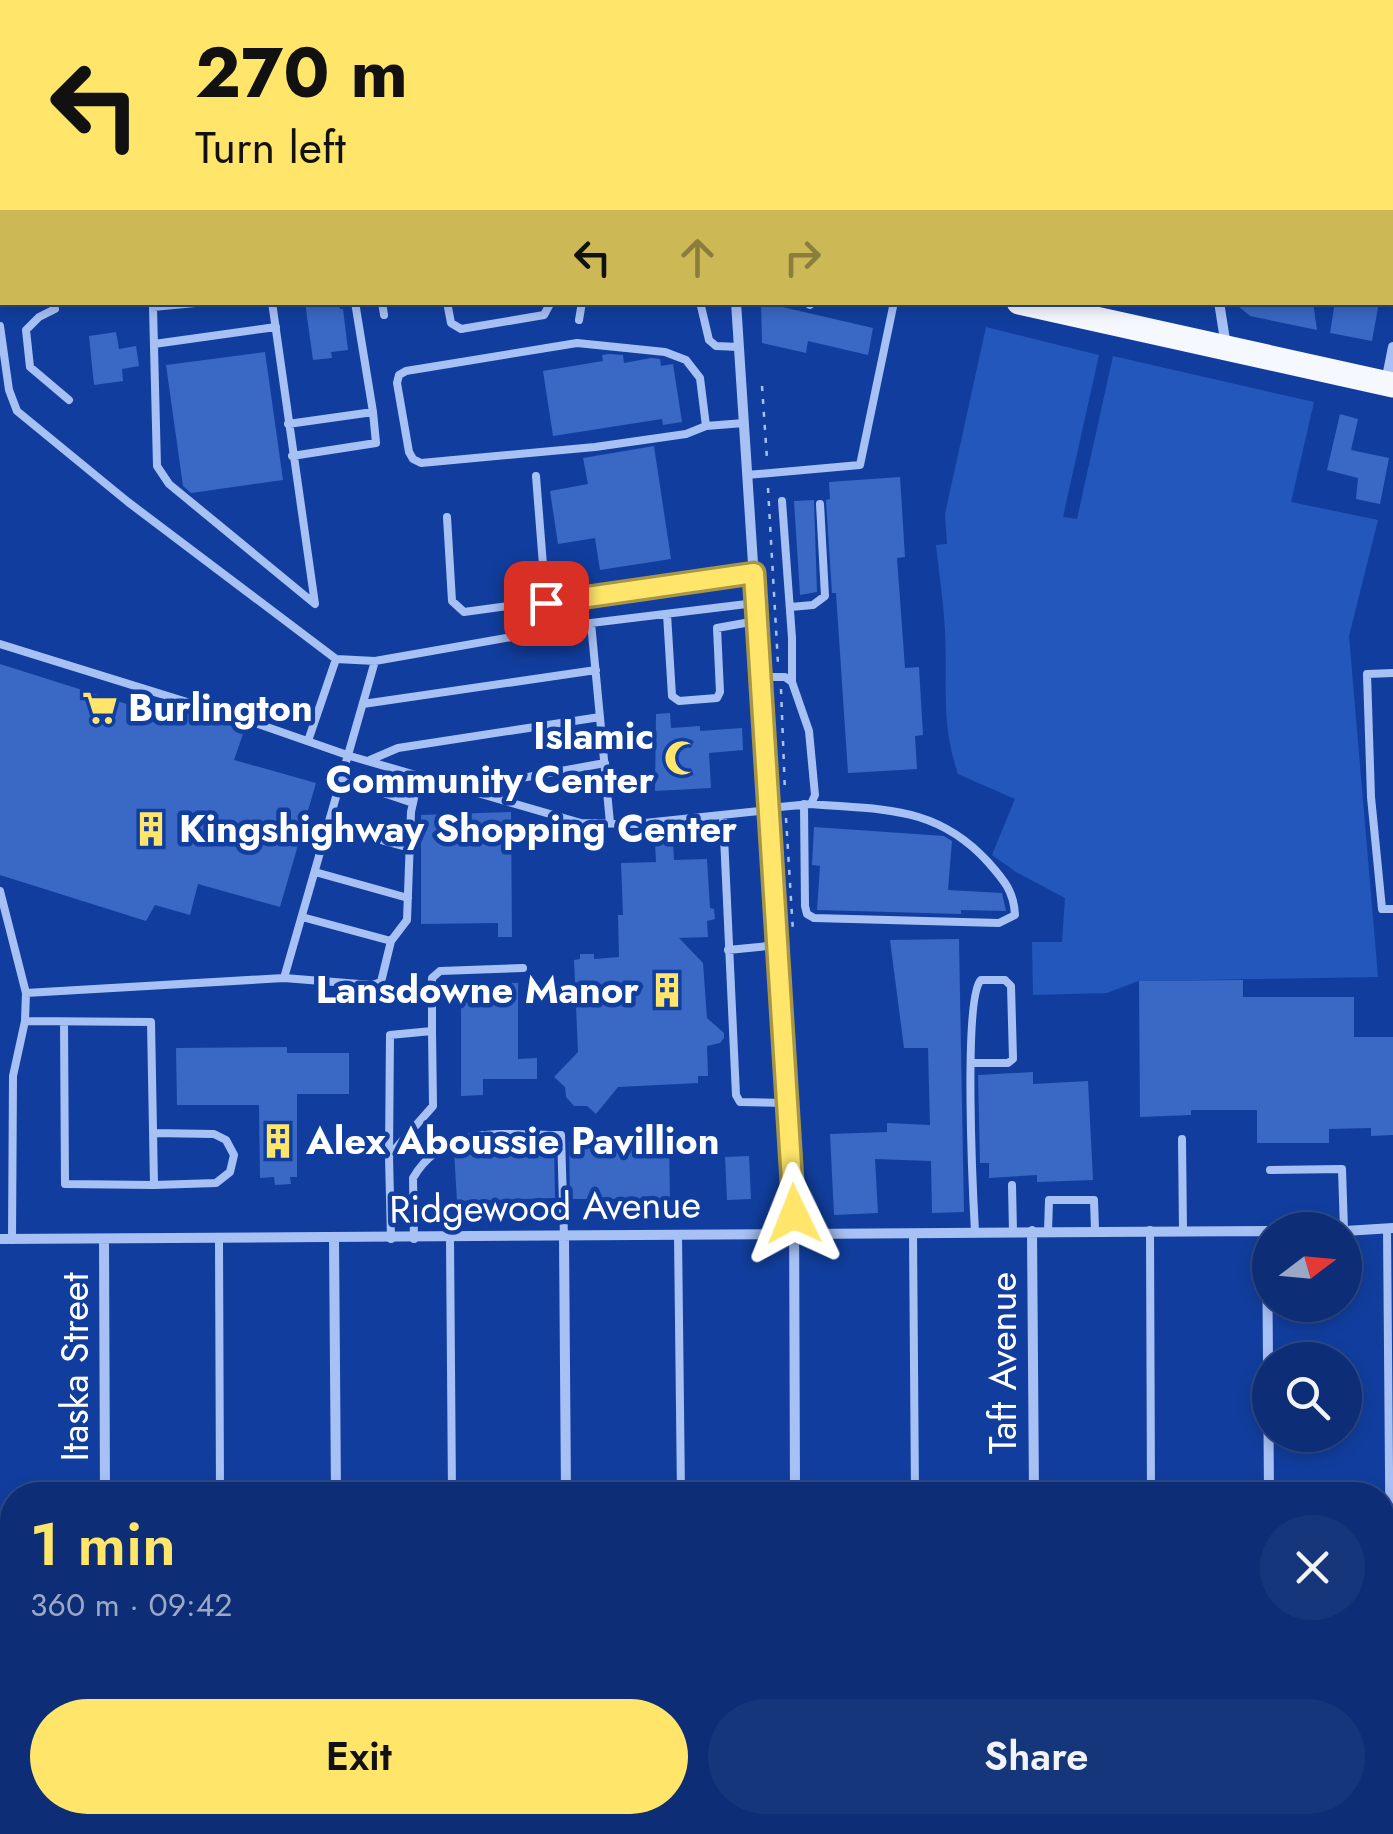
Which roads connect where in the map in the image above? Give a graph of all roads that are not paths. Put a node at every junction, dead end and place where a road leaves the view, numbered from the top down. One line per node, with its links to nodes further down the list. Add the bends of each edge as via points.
1 (153, 305): 18 (lane)
2 (272, 305): 17 (lane)
3 (356, 305): 26 (lane)
4 (382, 305): 14 (lane)
5 (448, 305): 6 (lane, via 451,323 462,329 544,315)
6 (549, 305)
7 (582, 305): 15 (lane)
8 (701, 305): 20 (lane, via 709,340)
9 (736, 305): 20 (street)
10 (893, 305): 31 (lane, via 860,465)
11 (1032, 305): 21 (main road)
12 (1219, 305): 21 (street)
13 (55, 309): 23 (lane, via 26,330 30,367)
14 (384, 315)
15 (579, 320)
16 (0, 326): 24 (lane)
17 (276, 327): 18 (lane); 28 (lane)
18 (154, 344): 30 (lane, via 157,466 169,484 315,604)
19 (1393, 347): 22 (street)
20 (739, 348): 27 (street)
21 (1226, 350): 22 (main road)
22 (1389, 384)
23 (69, 400)
24 (12, 402): 25 (lane); 44 (lane, via 115,491)
25 (0, 405)
26 (373, 412): 28 (lane); 30 (lane, via 376,443)
27 (744, 423): 29 (lane); 31 (street)
28 (288, 424): 30 (lane)
29 (706, 426): 29 (lane, via 595,446 421,463 409,452 397,384 406,371 576,344 665,352 686,360 700,378)
30 (292, 456)
31 (747, 474): 36 (street)
32 (536, 476): 37 (lane)
33 (782, 501): 39 (lane)
34 (820, 504): 39 (lane, via 825,596 813,605)
35 (446, 516): 37 (lane, via 452,601 464,612)
36 (754, 573): 37 (lane); 38 (street)
37 (546, 603)
38 (756, 603): 40 (lane); 41 (street)
39 (790, 606): 49 (lane)
40 (668, 614): 41 (lane, via 672,696 678,701 716,698 716,628); 42 (lane)
41 (756, 621): 48 (street)
42 (591, 623): 45 (lane); 46 (lane)
43 (0, 644): 52 (lane)
44 (336, 659): 45 (lane); 52 (lane)
45 (375, 661): 50 (lane)
46 (596, 670): 50 (lane); 51 (lane)
47 (1393, 673): 69 (lane, via 1367,674 1382,909)
48 (760, 678): 49 (lane); 61 (street)
49 (792, 682): 60 (lane, via 810,732 816,795)
50 (363, 704): 53 (lane)
51 (600, 717): 54 (lane, via 398,748); 55 (lane)
52 (308, 741): 53 (lane)
53 (350, 756): 54 (lane); 57 (lane)
54 (367, 761): 56 (lane)
55 (605, 763): 58 (lane); 63 (lane)
56 (419, 776): 58 (lane); 59 (lane)
57 (342, 780): 59 (lane); 64 (lane)
58 (462, 788): 63 (lane, via 582,823)
59 (413, 802): 65 (lane)
60 (807, 804): 60 (lane, via 902,812 964,836 1008,886 1015,915 999,924 814,918 805,906); 61 (lane)
61 (769, 809): 62 (lane); 72 (street)
62 (723, 815): 63 (lane); 73 (lane)
63 (610, 824)
64 (329, 826): 65 (lane); 66 (lane)
65 (410, 848): 68 (lane)
66 (315, 872): 68 (lane); 70 (lane)
67 (0, 891): 76 (lane)
68 (408, 898): 71 (lane, via 407,920)
69 (1393, 909)
70 (302, 917): 71 (lane); 75 (lane)
71 (391, 941): 75 (lane, via 381,982)
72 (778, 945): 73 (lane); 81 (street)
73 (728, 950): 81 (lane, via 736,1095 748,1105)
74 (524, 968): 79 (lane, via 440,971 432,978)
75 (284, 978): 76 (lane)
76 (26, 993): 77 (lane)
77 (25, 1021): 78 (lane); 107 (lane, via 13,1076)
78 (64, 1022): 82 (lane, via 151,1022); 86 (lane, via 65,1184)
79 (432, 1031): 84 (lane, via 433,1106); 84 (lane, via 390,1036)
80 (972, 1063): 80 (lane, via 1013,1059 1011,986 1005,980 976,983); 97 (lane)
81 (788, 1104): 101 (street)
82 (153, 1133): 86 (lane); 86 (lane, via 214,1134 234,1156 230,1172 216,1183)
83 (1182, 1139): 95 (lane)
84 (389, 1156): 104 (lane)
85 (1270, 1170): 88 (lane, via 1342,1169)
86 (154, 1185)
87 (1012, 1185): 98 (lane)
88 (1343, 1212)
89 (1390, 1228): 90 (street); 122 (lane)
90 (1362, 1229)
91 (1095, 1230): 92 (street, Ridgewood Avenue); 94 (street, Ridgewood Avenue); 94 (lane, via 1094,1200 1048,1200)
92 (1150, 1230): 95 (street, Ridgewood Avenue); 120 (lane)
93 (1032, 1231): 94 (street, Ridgewood Avenue); 98 (street, Ridgewood Avenue); 119 (street, Taft Avenue)
94 (1048, 1231)
95 (1183, 1231): 96 (street, Ridgewood Avenue)
96 (1252, 1231)
97 (975, 1232): 98 (street, Ridgewood Avenue); 99 (street, Ridgewood Avenue)
98 (1013, 1232)
99 (913, 1233): 101 (street, Ridgewood Avenue); 118 (lane)
100 (678, 1234): 101 (street, Ridgewood Avenue); 102 (street, Ridgewood Avenue); 116 (lane)
101 (794, 1234): 117 (street)
102 (564, 1238): 105 (lane, via 561,1134 485,1134 454,1140 417,1171); 106 (street, Ridgewood Avenue); 115 (street)
103 (334, 1239): 104 (street, Ridgewood Avenue); 109 (street, Ridgewood Avenue); 113 (street)
104 (391, 1239): 105 (street, Ridgewood Avenue)
105 (414, 1239): 106 (street, Ridgewood Avenue)
106 (450, 1239): 114 (lane)
107 (6, 1240): 108 (street, Ridgewood Avenue)
108 (104, 1240): 109 (street, Ridgewood Avenue); 111 (street, Itaska Street)
109 (219, 1240): 112 (lane)
110 (1268, 1322): 121 (street)
111 (106, 1482)
112 (220, 1482)
113 (336, 1482)
114 (452, 1482)
115 (566, 1482)
116 (681, 1482)
117 (796, 1482)
118 (915, 1482)
119 (1034, 1482)
120 (1151, 1482)
121 (1269, 1482)
122 (1391, 1482)

